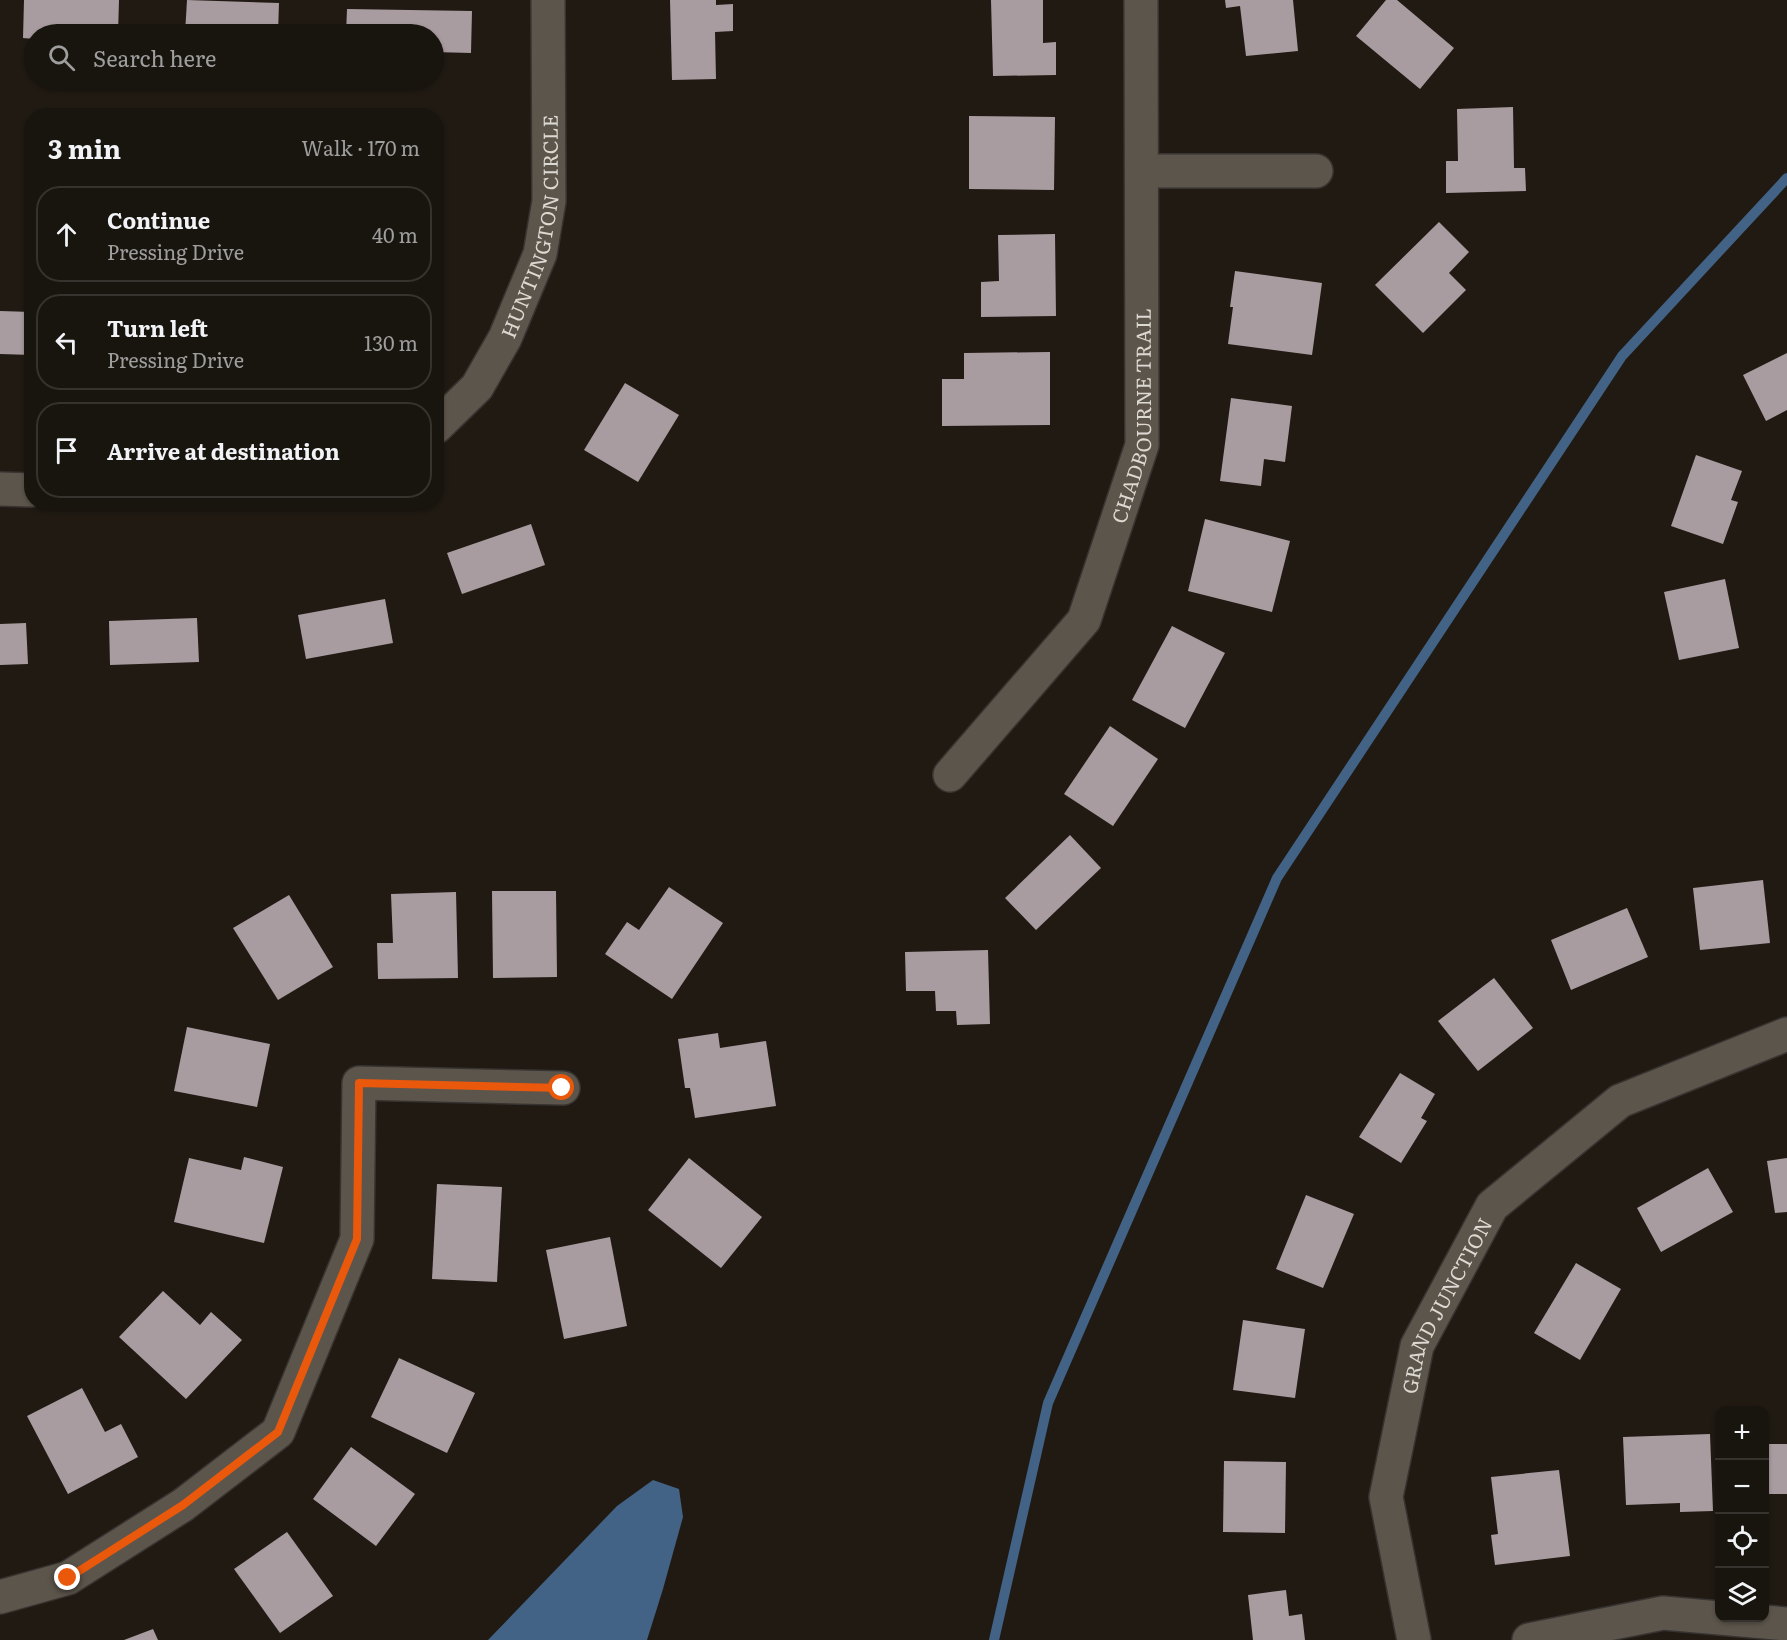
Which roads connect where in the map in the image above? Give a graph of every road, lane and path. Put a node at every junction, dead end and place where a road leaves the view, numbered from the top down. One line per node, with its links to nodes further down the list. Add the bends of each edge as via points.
1 (548, 0): 5 (street, HUNTINGTON CIRCLE, via 549,201 540,254 506,338 477,387)
2 (1141, 0): 3 (street, CHADBOURNE TRAIL)
3 (1142, 171): 4 (street); 8 (street, CHADBOURNE TRAIL, via 1142,445 1084,620)
4 (1316, 171)
5 (444, 420)
6 (0, 489): 7 (street)
7 (24, 490)
8 (950, 775)
9 (1787, 1034): 13 (street, GRAND JUNCTION, via 1620,1101 1492,1206 1416,1346 1386,1497)
10 (562, 1088): 11 (street, via 359,1083 357,1239 278,1432 183,1505 68,1578)
11 (0, 1597)
12 (1787, 1624): 14 (street, via 1663,1613)
13 (1414, 1640)
14 (1529, 1640)

